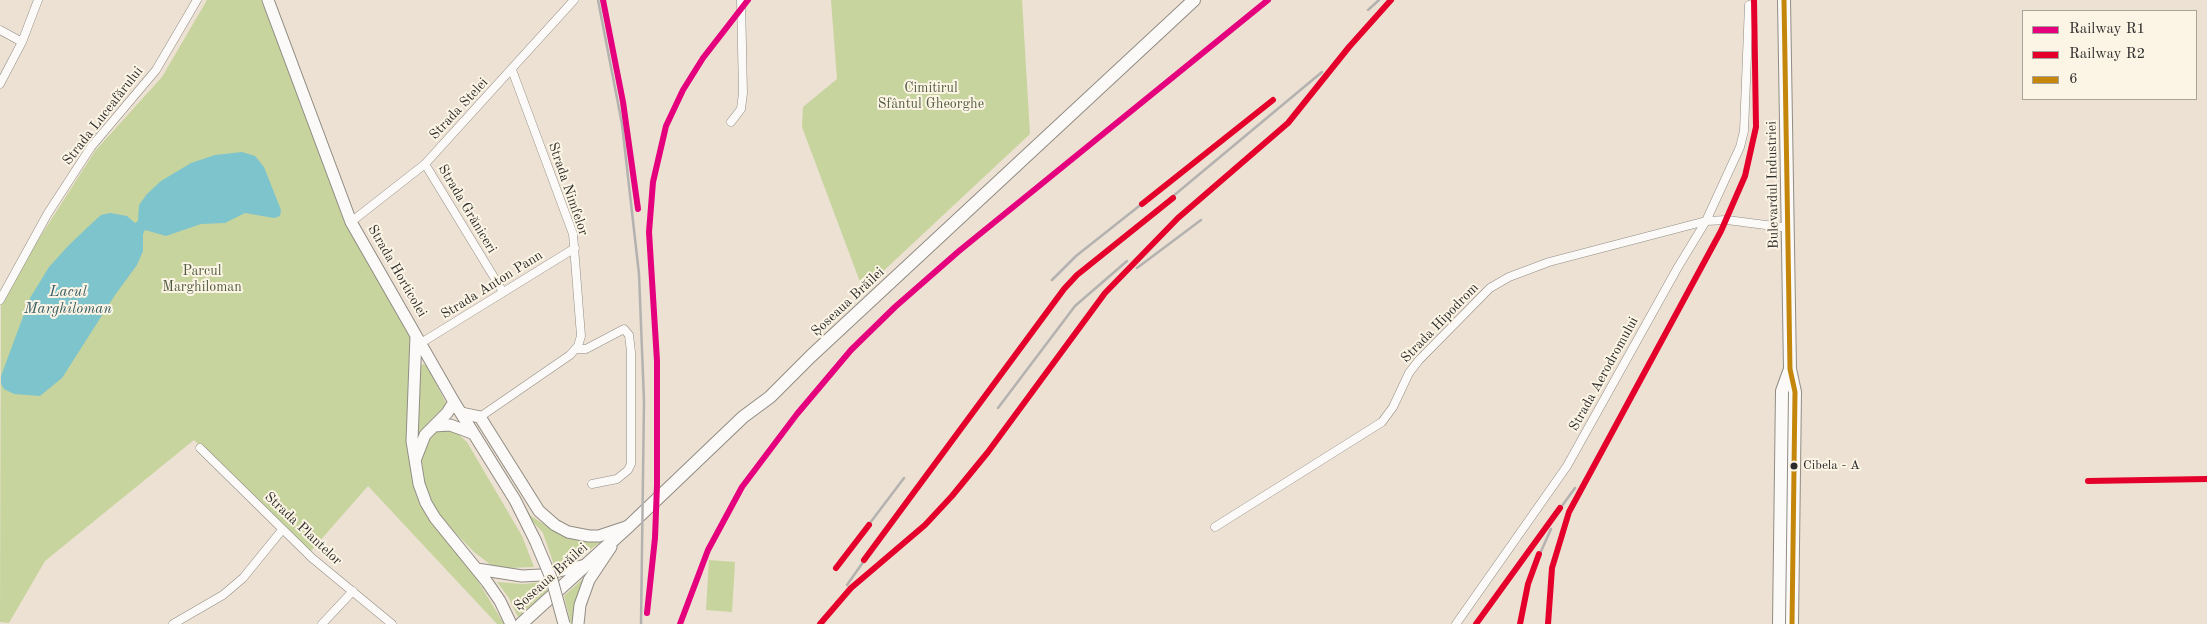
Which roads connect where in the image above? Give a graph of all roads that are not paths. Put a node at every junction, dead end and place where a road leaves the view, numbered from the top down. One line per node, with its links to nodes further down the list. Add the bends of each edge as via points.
1 (38, 0): 10 (street)
2 (197, 0): 20 (street, Strada Luceafărului, via 156,70 91,147 53,204)
3 (268, 0): 15 (main road, Strada Horticolei)
4 (574, 0): 11 (street, Strada Stelei)
5 (741, 0): 13 (street, via 742,101 741,109)
6 (1194, 0): 34 (main road, Șoseaua Brăilei)
7 (1784, 0): 17 (main road, Bulevardul Industriei)
8 (1749, 5): 16 (street, Strada Aerodromului, via 1745,120 1740,147)
9 (0, 30): 10 (street)
10 (22, 42): 12 (street)
11 (512, 70): 14 (street, Strada Stelei); 18 (street, Strada Nimfelor)
12 (0, 84)
13 (731, 122)
14 (425, 164): 15 (street, Strada Stelei); 19 (street, Strada Grăniceri)
15 (351, 222): 21 (main road, Strada Horticolei)
16 (1706, 222): 17 (street, Strada Hipodrom, via 1727,220); 35 (street, Strada Hipodrom, via 1528,268 1490,288 1419,360 1382,422); 47 (street, Strada Aerodromului, via 1567,466)
17 (1789, 228): 24 (main road, Bulevardul Industriei)
18 (576, 248): 19 (street, Strada Anton Pann); 22 (street, Strada Nimfelor, via 581,336)
19 (503, 292): 21 (street, Strada Anton Pann)
20 (0, 300)
21 (419, 339): 23 (main road, Strada Horticolei); 25 (main road)
22 (576, 350): 28 (street); 33 (street, via 586,349 624,329 629,335 631,464 617,479)
23 (430, 360): 25 (main road, via 420,360); 26 (main road, Strada Horticolei)
24 (1790, 369): 48 (main road, Bulevardul Industriei, via 1782,392); 49 (main road, Bulevardul Industriei, via 1795,392)
25 (415, 375): 32 (main road, via 412,441)
26 (454, 402): 27 (main road, Strada Horticolei); 29 (main road)
27 (461, 413): 28 (main road); 30 (main road, Strada Horticolei)
28 (480, 417): 34 (main road, via 548,521 568,532 589,536 599,536)
29 (434, 426): 30 (main road, via 458,426); 32 (main road, via 425,435)
30 (472, 433): 45 (main road, Strada Horticolei, bridge, via 512,494 535,540 552,580)
31 (200, 448): 36 (street, Strada Plantelor)
32 (415, 462): 38 (main road, via 426,503)
33 (592, 484)
34 (630, 525): 37 (main road, Șoseaua Brăilei); 46 (main road, via 594,570 580,605)
35 (1216, 527)
36 (282, 530): 39 (street, Strada Plantelor); 40 (street, via 243,578 223,595)
37 (586, 565): 38 (main road, via 541,575 513,575); 44 (main road, Șoseaua Brăilei)
38 (477, 569): 43 (main road, via 500,601)
39 (354, 591): 41 (street); 42 (street, Strada Plantelor)
40 (173, 624)
41 (322, 624)
42 (392, 624)
43 (511, 624)
44 (521, 624)
45 (564, 624)
46 (578, 624)
47 (1456, 624)
48 (1779, 624)
49 (1792, 624)

